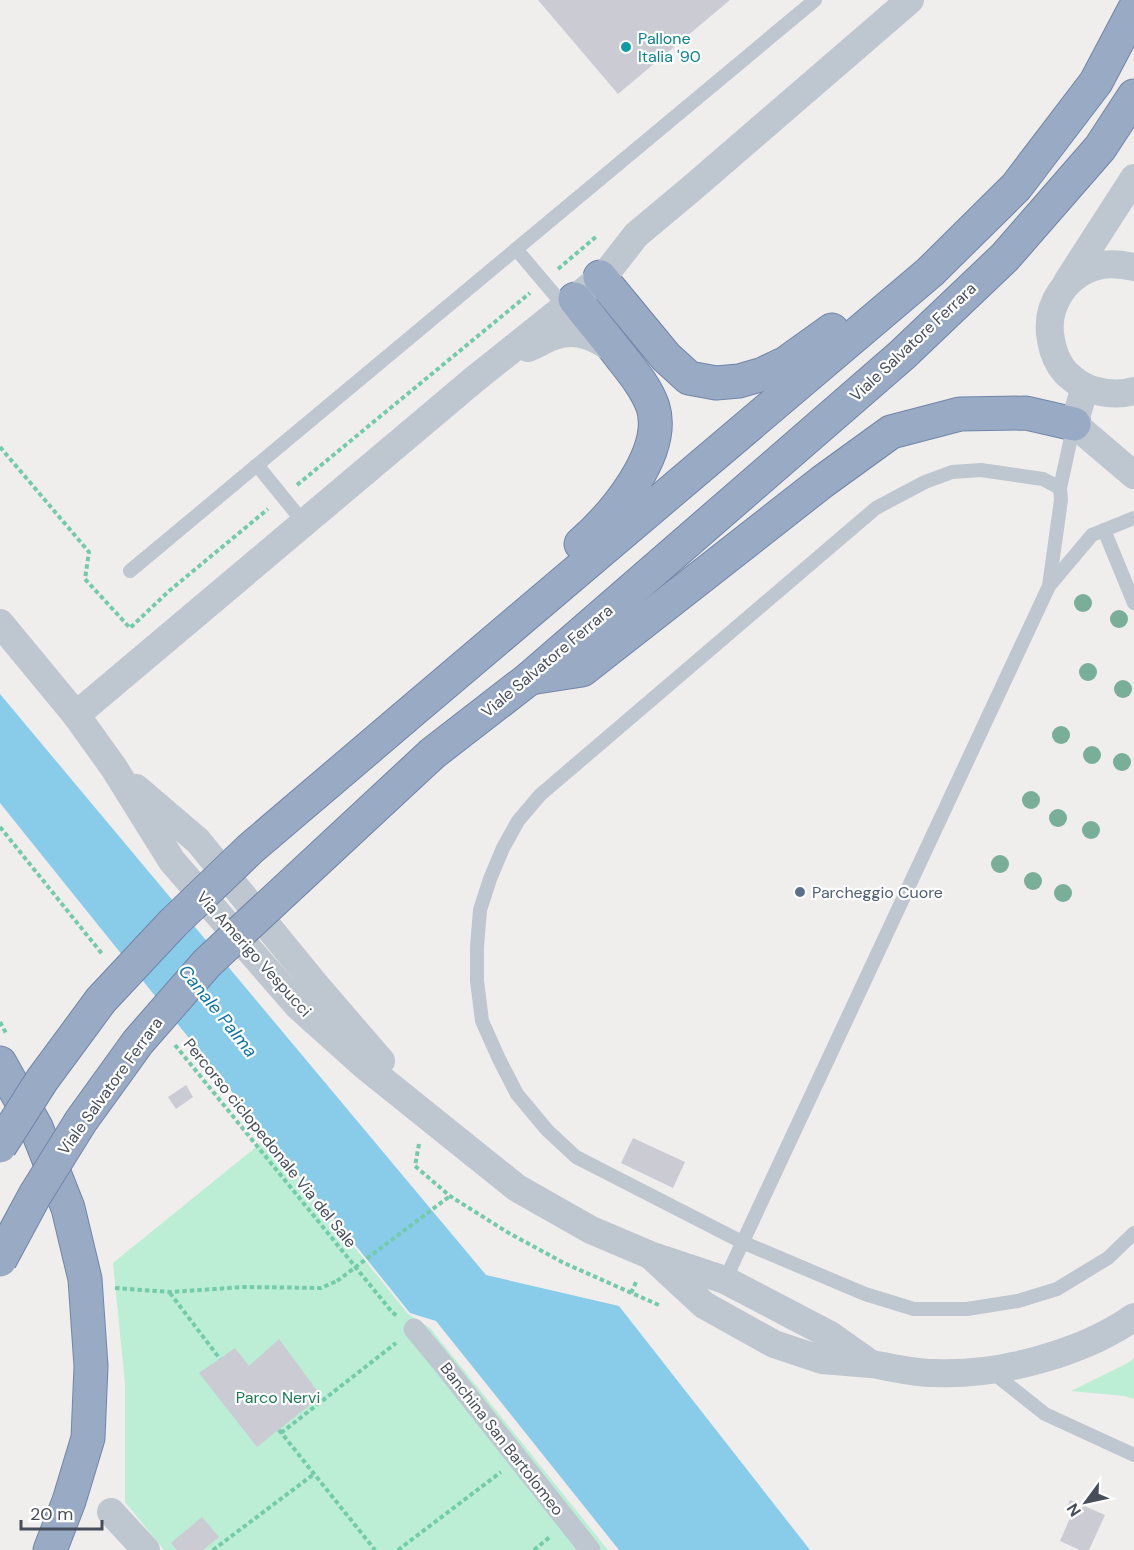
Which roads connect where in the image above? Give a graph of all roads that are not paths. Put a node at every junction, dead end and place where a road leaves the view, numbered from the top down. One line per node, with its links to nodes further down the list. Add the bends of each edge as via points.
1 (815, 0): 7 (lane)
2 (910, 0): 9 (street, via 636,235)
3 (1117, 0): 9 (highway, via 1059,99 997,177 964,213 872,297 786,363 739,381 716,384 689,378 666,357)
4 (1134, 10): 27 (highway, via 1096,82 1016,187 930,272)
5 (1134, 96): 28 (highway, Viale Salvatore Ferrara, via 1100,148 1005,257 902,355)
6 (1134, 178): 10 (street)
7 (516, 249): 11 (lane); 17 (lane)
8 (1134, 267): 10 (street, via 1103,264 1088,269)
9 (600, 277): 11 (street)
10 (1062, 289): 14 (street, via 1050,316 1053,354 1061,368)
11 (570, 303): 12 (highway); 13 (street)
12 (617, 352): 13 (street, via 584,333 569,333); 27 (highway, via 638,378 653,408 655,432 650,453 620,503 597,530 508,609 498,626)
13 (498, 360): 21 (street)
14 (1085, 387): 15 (street, via 1106,394); 16 (street)
15 (1134, 391)
16 (1074, 424): 18 (street); 19 (lane); 28 (highway, via 1026,413 960,414 891,432 582,670)
17 (257, 465): 21 (lane); 23 (lane)
18 (1134, 475)
19 (1060, 488): 24 (lane); 33 (lane, via 1042,479 981,470 952,472 876,508 540,795 518,821 503,848 480,910 477,981 483,1022 517,1094 576,1157)
20 (1134, 518): 22 (lane)
21 (304, 523): 29 (street)
22 (1104, 530): 24 (lane, via 1092,535); 25 (lane)
23 (130, 571)
24 (1049, 586): 33 (lane)
25 (1134, 603)
26 (0, 623): 29 (street, Via Amerigo Vespucci)
27 (497, 640): 31 (highway, bridge, via 250,849 174,923 101,1000 42,1080)
28 (530, 678): 35 (highway, Viale Salvatore Ferrara, bridge, via 434,753 207,963 138,1042 81,1120)
29 (76, 715): 34 (street, Via Amerigo Vespucci, via 114,768 198,841 425,1113 518,1188 591,1230)
30 (0, 1063): 43 (highway, via 36,1127 60,1187 86,1279 91,1366 88,1437)
31 (0, 1146)
32 (1134, 1233): 33 (lane, via 1108,1258 1057,1289 1018,1301 967,1309 914,1309 865,1294)
33 (742, 1242): 36 (lane)
34 (650, 1255): 36 (street, Via Amerigo Vespucci); 39 (street, Via Amerigo Vespucci, via 704,1305 774,1344 822,1360)
35 (0, 1260)
36 (724, 1280): 39 (street, Via Amerigo Vespucci, via 830,1335)
37 (1134, 1317): 40 (street, Via Amerigo Vespucci, via 1119,1328 1065,1352)
38 (414, 1329): 45 (street, Banchina San Bartolomeo)
39 (871, 1364): 40 (street, Via Amerigo Vespucci, via 932,1374)
40 (990, 1370): 41 (lane, via 1045,1414)
41 (1134, 1455)
42 (111, 1512): 44 (street)
43 (50, 1550)
44 (146, 1550)
45 (590, 1550)

